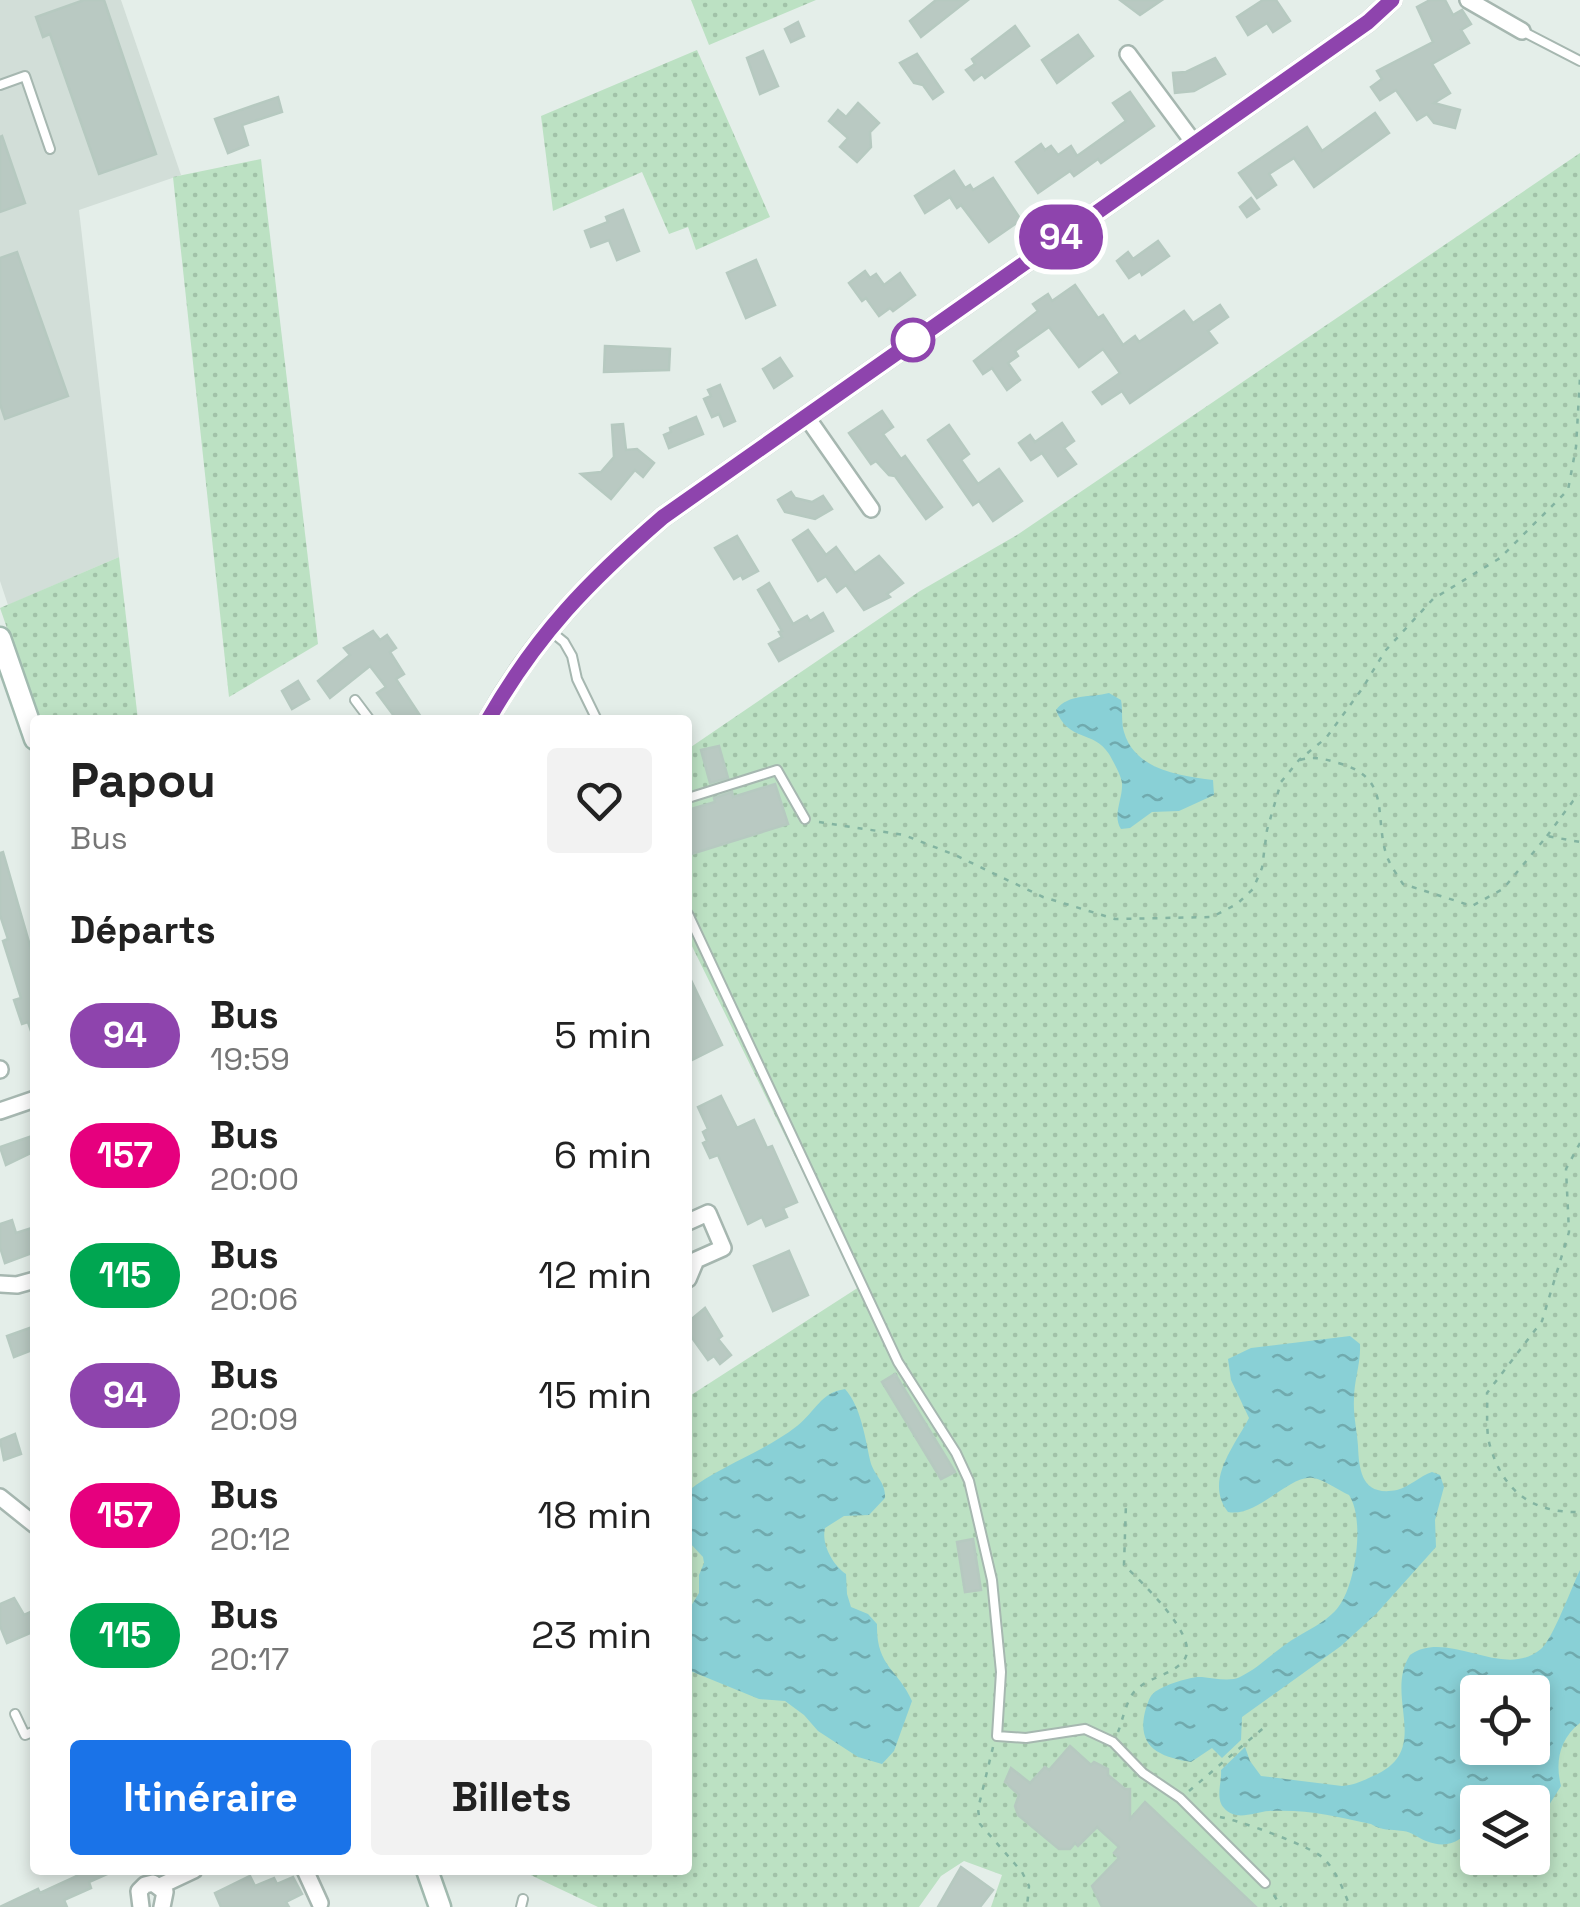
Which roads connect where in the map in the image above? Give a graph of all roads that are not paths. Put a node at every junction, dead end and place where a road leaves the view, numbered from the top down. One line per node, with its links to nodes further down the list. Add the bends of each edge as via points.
1 (1392, 0): 7 (street)
2 (1468, 0): 3 (street)
3 (1522, 32): 5 (lane)
4 (1128, 54): 7 (street)
5 (1580, 61)
6 (0, 85): 8 (lane, via 25,76)
7 (1194, 143): 9 (street)
8 (50, 149)
9 (806, 416): 10 (street); 11 (street, via 663,517 602,569)
10 (871, 509)
11 (548, 629): 15 (street); 16 (lane, via 572,656)
12 (0, 638): 17 (main road)
13 (355, 700): 14 (lane)
14 (366, 715)
15 (491, 715)
16 (595, 715)
17 (30, 724)
18 (692, 797): 19 (lane, via 778,770)
19 (805, 819)
20 (692, 923): 36 (lane, via 898,1362 969,1480 992,1580 1001,1672 996,1736 1085,1729 1113,1742)
21 (30, 1101): 22 (street)
22 (0, 1110)
23 (692, 1220): 25 (street, via 708,1213 723,1248)
24 (692, 1251): 25 (street)
25 (696, 1260): 26 (street)
26 (692, 1269)
27 (30, 1281): 28 (street)
28 (0, 1284)
29 (0, 1497): 30 (street)
30 (30, 1521)
31 (15, 1714): 32 (lane, via 25,1735)
32 (30, 1733)
33 (307, 1875): 37 (street)
34 (430, 1875): 40 (main road)
35 (148, 1880): 38 (street, via 138,1898); 39 (street, via 166,1898)
36 (1265, 1884)
37 (320, 1903)
38 (141, 1907)
39 (162, 1907)
40 (440, 1907)

